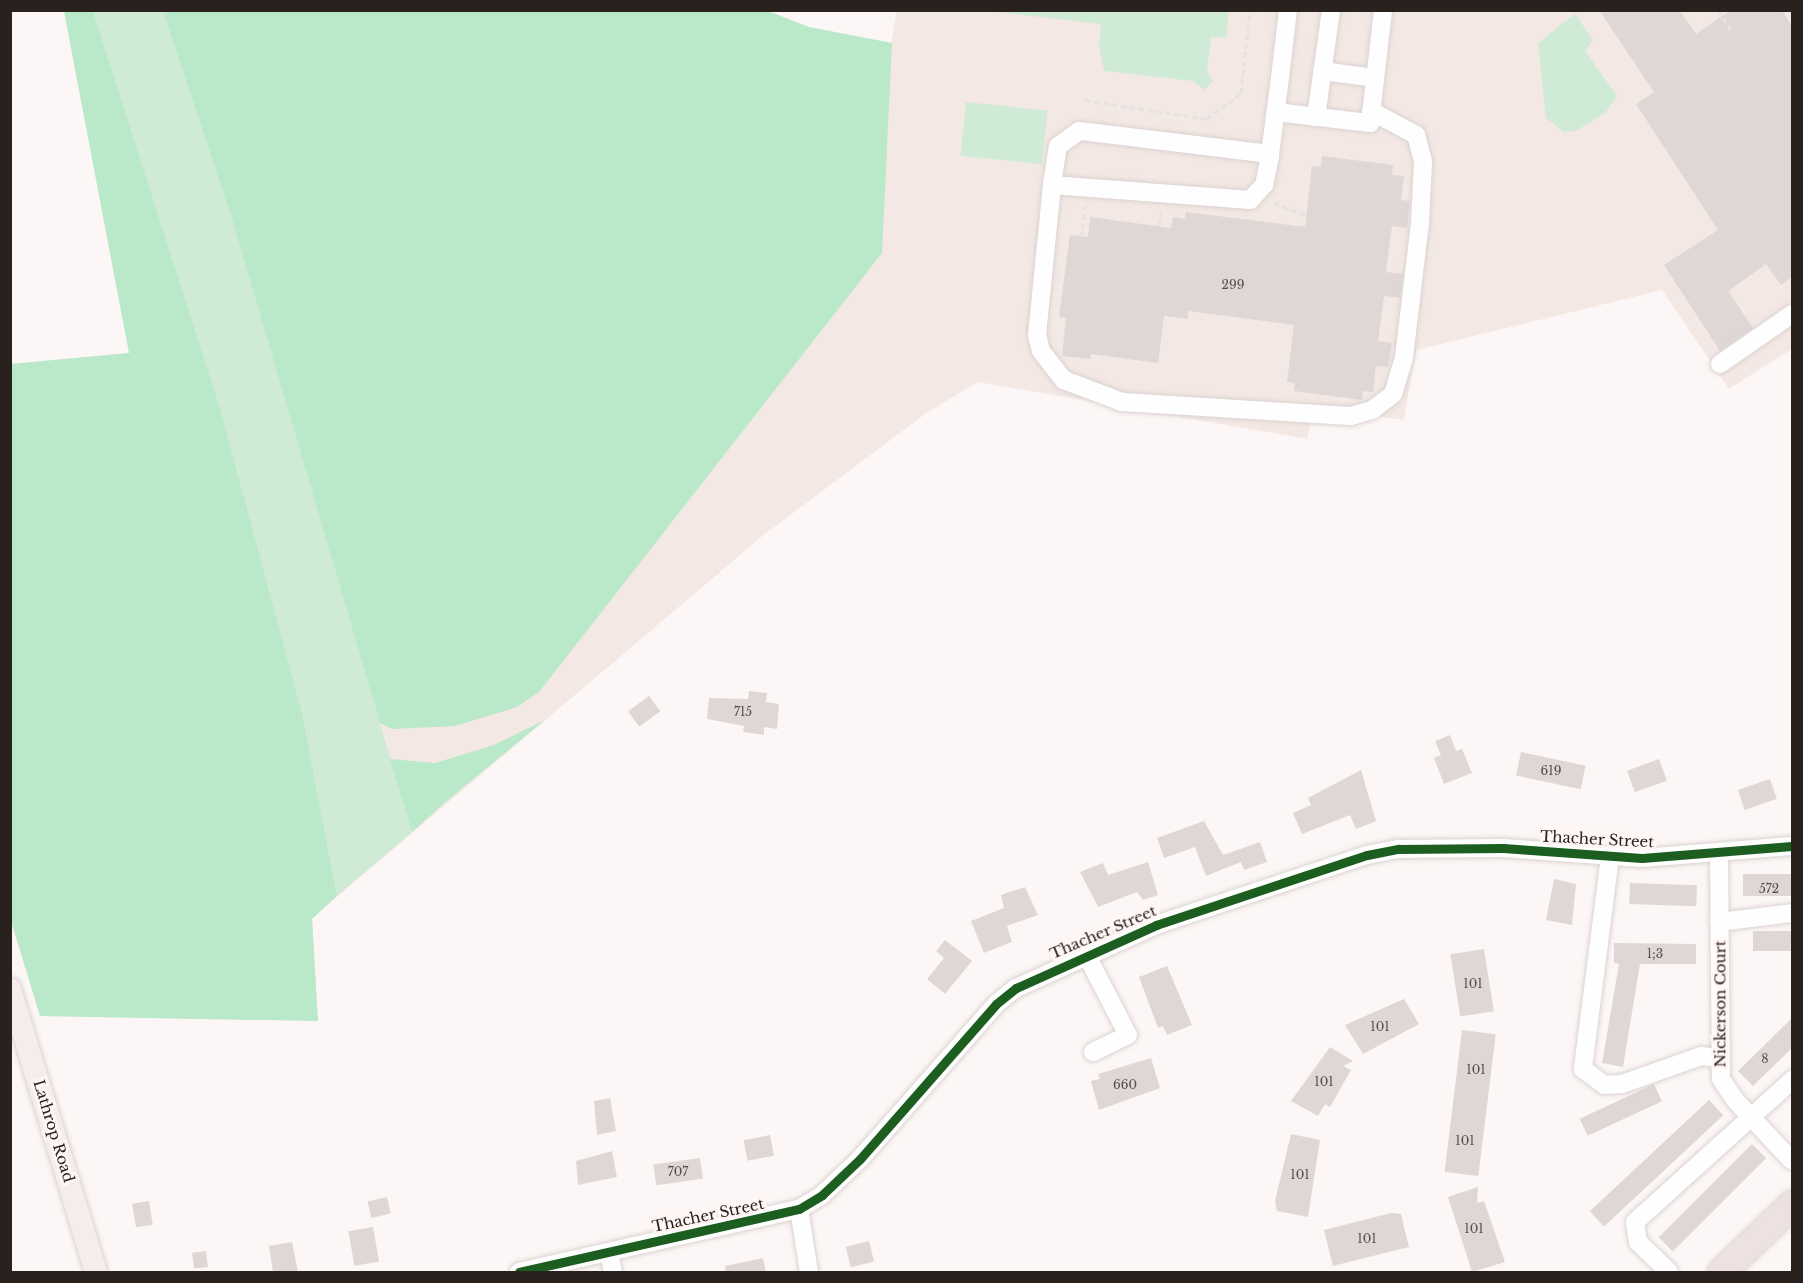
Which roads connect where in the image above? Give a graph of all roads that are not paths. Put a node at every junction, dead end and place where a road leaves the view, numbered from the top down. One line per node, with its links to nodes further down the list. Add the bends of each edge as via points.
1 (1288, 10): 7 (street)
2 (1331, 10): 4 (street)
3 (1383, 10): 5 (street)
4 (1322, 71): 5 (street); 8 (street)
5 (1375, 78): 6 (street)
6 (1371, 111): 8 (street, via 1370,123); 10 (street, via 1416,135 1423,161 1420,223 1404,357 1393,394 1372,410 1351,416 1201,403 1122,402 1064,380 1041,351 1037,335)
7 (1275, 112): 8 (street); 9 (street)
8 (1316, 117)
9 (1270, 154): 10 (street, via 1264,185 1241,202); 10 (street, via 1079,131 1058,146)
10 (1052, 185)
11 (1792, 314): 12 (street)
12 (1719, 364)
13 (1792, 846): 14 (street, Thacher Street)
14 (1719, 855): 15 (street, Thacher Street); 17 (street, Nickerson Court)
15 (1610, 857): 18 (street, Thacher Street, via 1438,846 1367,855); 21 (street, via 1583,1069 1594,1081 1612,1084 1701,1056)
16 (1792, 913): 17 (street)
17 (1719, 922): 21 (street, Nickerson Court)
18 (1086, 954): 20 (street, via 1128,1035); 26 (street, Thacher Street, via 1016,988 996,1004 860,1159 822,1195)
19 (10, 989): 28 (main road, Lathrop Road)
20 (1093, 1052)
21 (1720, 1058): 23 (street, Nickerson Court, via 1727,1090)
22 (1792, 1080): 23 (street)
23 (1751, 1116): 24 (street, Nickerson Court); 32 (street, via 1635,1222 1638,1242)
24 (1792, 1161)
25 (1792, 1204): 33 (highway)
26 (799, 1209): 27 (street, Thacher Street); 31 (street)
27 (609, 1252): 29 (street, Thacher Street); 30 (street)
28 (96, 1272)
29 (519, 1272)
30 (614, 1272)
31 (809, 1272)
32 (1669, 1272)
33 (1721, 1272)

